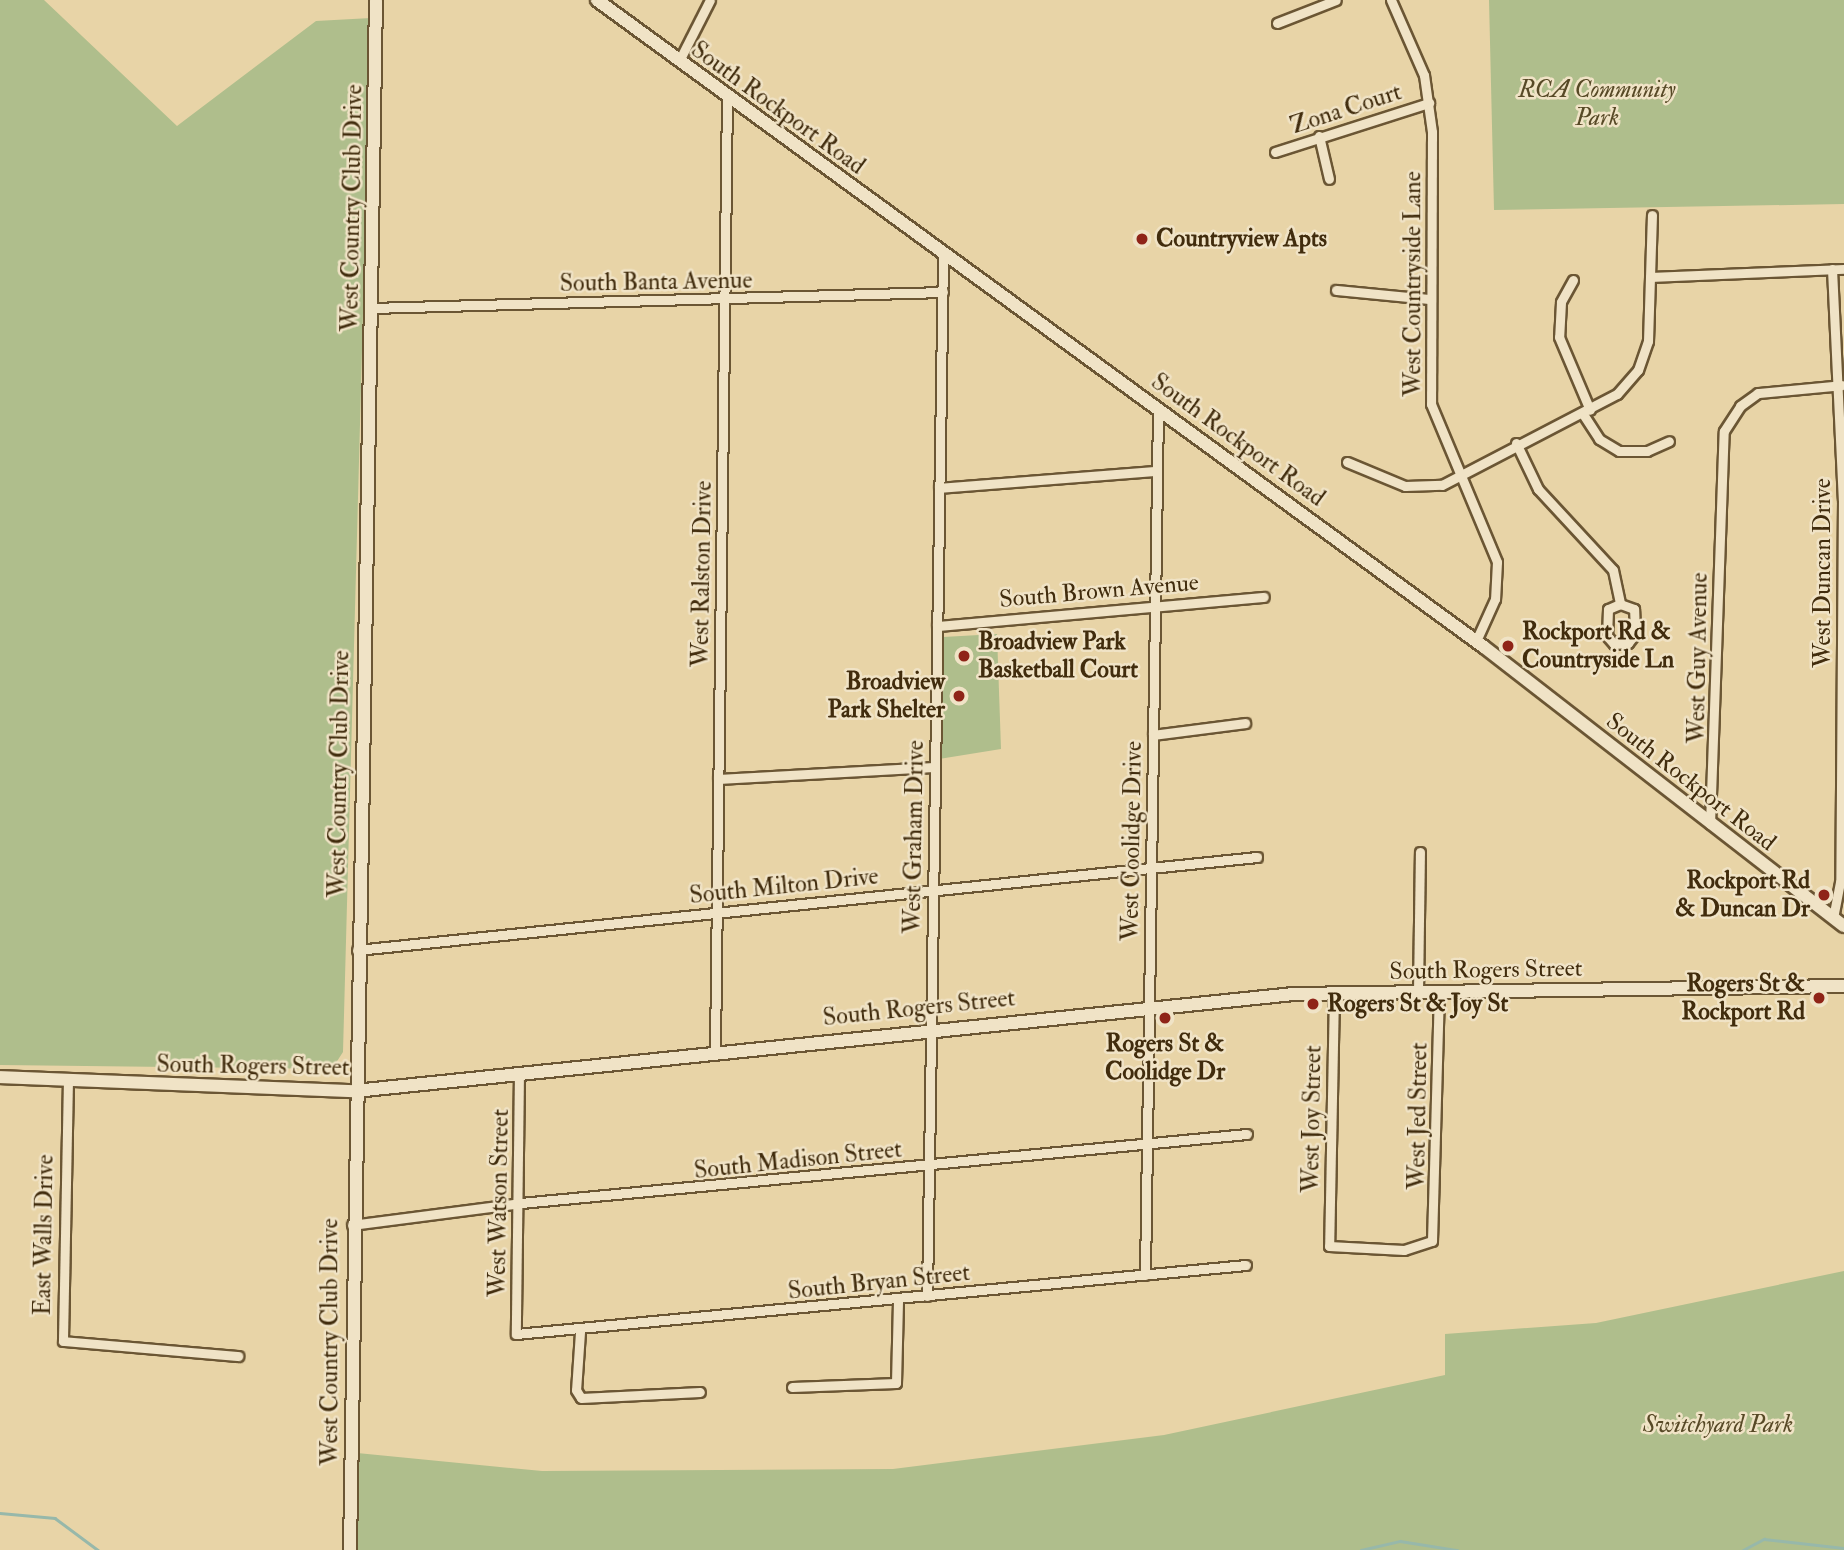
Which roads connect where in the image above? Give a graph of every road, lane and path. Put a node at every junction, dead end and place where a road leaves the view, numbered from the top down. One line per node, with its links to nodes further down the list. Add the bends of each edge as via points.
1 (376, 0): 23 (street, West Country Club Drive)
2 (597, 0): 7 (street, South Rockport Road)
3 (710, 0): 7 (street)
4 (1336, 0): 6 (street)
5 (1391, 0): 9 (street, West Countryside Lane, via 1424,75)
6 (1277, 23)
7 (679, 61): 8 (street, South Rockport Road)
8 (727, 99): 14 (street, South Rockport Road); 22 (street, West Ralston Drive)
9 (1429, 103): 10 (street, Zona Court); 21 (street, West Countryside Lane)
10 (1319, 136): 11 (street, Zona Court); 12 (street)
11 (1275, 152)
12 (1329, 178)
13 (1652, 215): 17 (street)
14 (943, 254): 20 (street, West Graham Drive); 25 (street, South Rockport Road)
15 (1832, 269): 16 (street); 17 (street); 24 (street, West Duncan Drive)
16 (1844, 269)
17 (1650, 277): 26 (street, via 1642,362 1625,387)
18 (1573, 280): 26 (street, via 1559,309 1559,337)
19 (1336, 290): 21 (street)
20 (943, 292): 22 (street, South Banta Avenue); 32 (street, West Graham Drive)
21 (1430, 299): 31 (street, West Countryside Lane, via 1431,404)
22 (725, 300): 23 (street, South Banta Avenue); 41 (street, West Ralston Drive)
23 (371, 308): 49 (street, West Country Club Drive)
24 (1841, 385): 42 (street, West Guy Avenue, via 1777,388 1740,406 1724,431 1718,492); 48 (street, West Duncan Drive)
25 (1158, 408): 30 (street, West Coolidge Drive); 37 (street, South Rockport Road)
26 (1586, 412): 27 (street, via 1599,439 1619,451 1647,452); 28 (street)
27 (1669, 441)
28 (1516, 443): 31 (street); 35 (street, via 1538,489 1606,557)
29 (1347, 462): 31 (street, via 1413,488 1442,485)
30 (1156, 471): 32 (street); 34 (street, West Coolidge Drive)
31 (1460, 474): 37 (street, West Countryside Lane, via 1498,569 1495,599)
32 (939, 488): 36 (street, West Graham Drive)
33 (1264, 597): 34 (street, South Brown Avenue)
34 (1154, 604): 36 (street, South Brown Avenue); 39 (street, West Coolidge Drive)
35 (1620, 604): 35 (street, via 1607,612 1607,636 1614,644 1628,643 1635,634 1633,609)
36 (937, 626): 40 (street, West Graham Drive)
37 (1476, 641): 42 (street, South Rockport Road)
38 (1245, 723): 39 (street)
39 (1153, 735): 45 (street, West Coolidge Drive)
40 (934, 767): 41 (street); 46 (street, West Graham Drive)
41 (718, 779): 47 (street, West Ralston Drive)
42 (1710, 824): 48 (street, South Rockport Road)
43 (1420, 852): 52 (street)
44 (1257, 857): 45 (street, South Milton Drive)
45 (1149, 868): 46 (street, South Milton Drive); 54 (street, West Coolidge Drive)
46 (932, 890): 47 (street, South Milton Drive); 55 (street, West Graham Drive)
47 (716, 913): 49 (street, South Milton Drive); 56 (street, West Ralston Drive)
48 (1839, 922)
49 (356, 950): 60 (street, West Country Club Drive)
50 (1844, 986): 51 (street, South Rogers Street)
51 (1439, 991): 52 (street, South Rogers Street); 66 (street, West Jed Street, via 1432,1241 1404,1250)
52 (1419, 992): 53 (street, South Rogers Street)
53 (1334, 993): 54 (street, South Rogers Street); 66 (street, West Joy Street)
54 (1149, 1007): 55 (street, South Rogers Street); 62 (street, West Coolidge Drive)
55 (930, 1029): 56 (street, South Rogers Street); 63 (street, West Graham Drive)
56 (715, 1049): 57 (street, South Rogers Street)
57 (519, 1072): 60 (street, South Rogers Street); 64 (street, West Watson Street)
58 (0, 1077): 59 (street, South Rogers Street)
59 (68, 1079): 60 (street, South Rogers Street); 73 (street, East Walls Drive, via 63,1341)
60 (355, 1091): 65 (street, West Country Club Drive)
61 (1247, 1134): 62 (street, South Madison Street)
62 (1148, 1144): 63 (street, South Madison Street); 68 (street, West Coolidge Drive)
63 (928, 1166): 64 (street, South Madison Street); 69 (street, West Graham Drive)
64 (521, 1203): 65 (street, South Madison Street); 72 (street, West Watson Street)
65 (352, 1225): 76 (street, West Country Club Drive)
66 (1329, 1246)
67 (1246, 1265): 68 (street, South Bryan Street)
68 (1145, 1275): 69 (street, South Bryan Street)
69 (927, 1296): 70 (street, South Bryan Street)
70 (898, 1299): 71 (street, South Bryan Street); 74 (street, via 896,1383)
71 (580, 1332): 72 (street, South Bryan Street); 75 (street, via 576,1390 581,1398)
72 (516, 1334)
73 (238, 1356)
74 (792, 1387)
75 (700, 1392)
76 (350, 1550)

